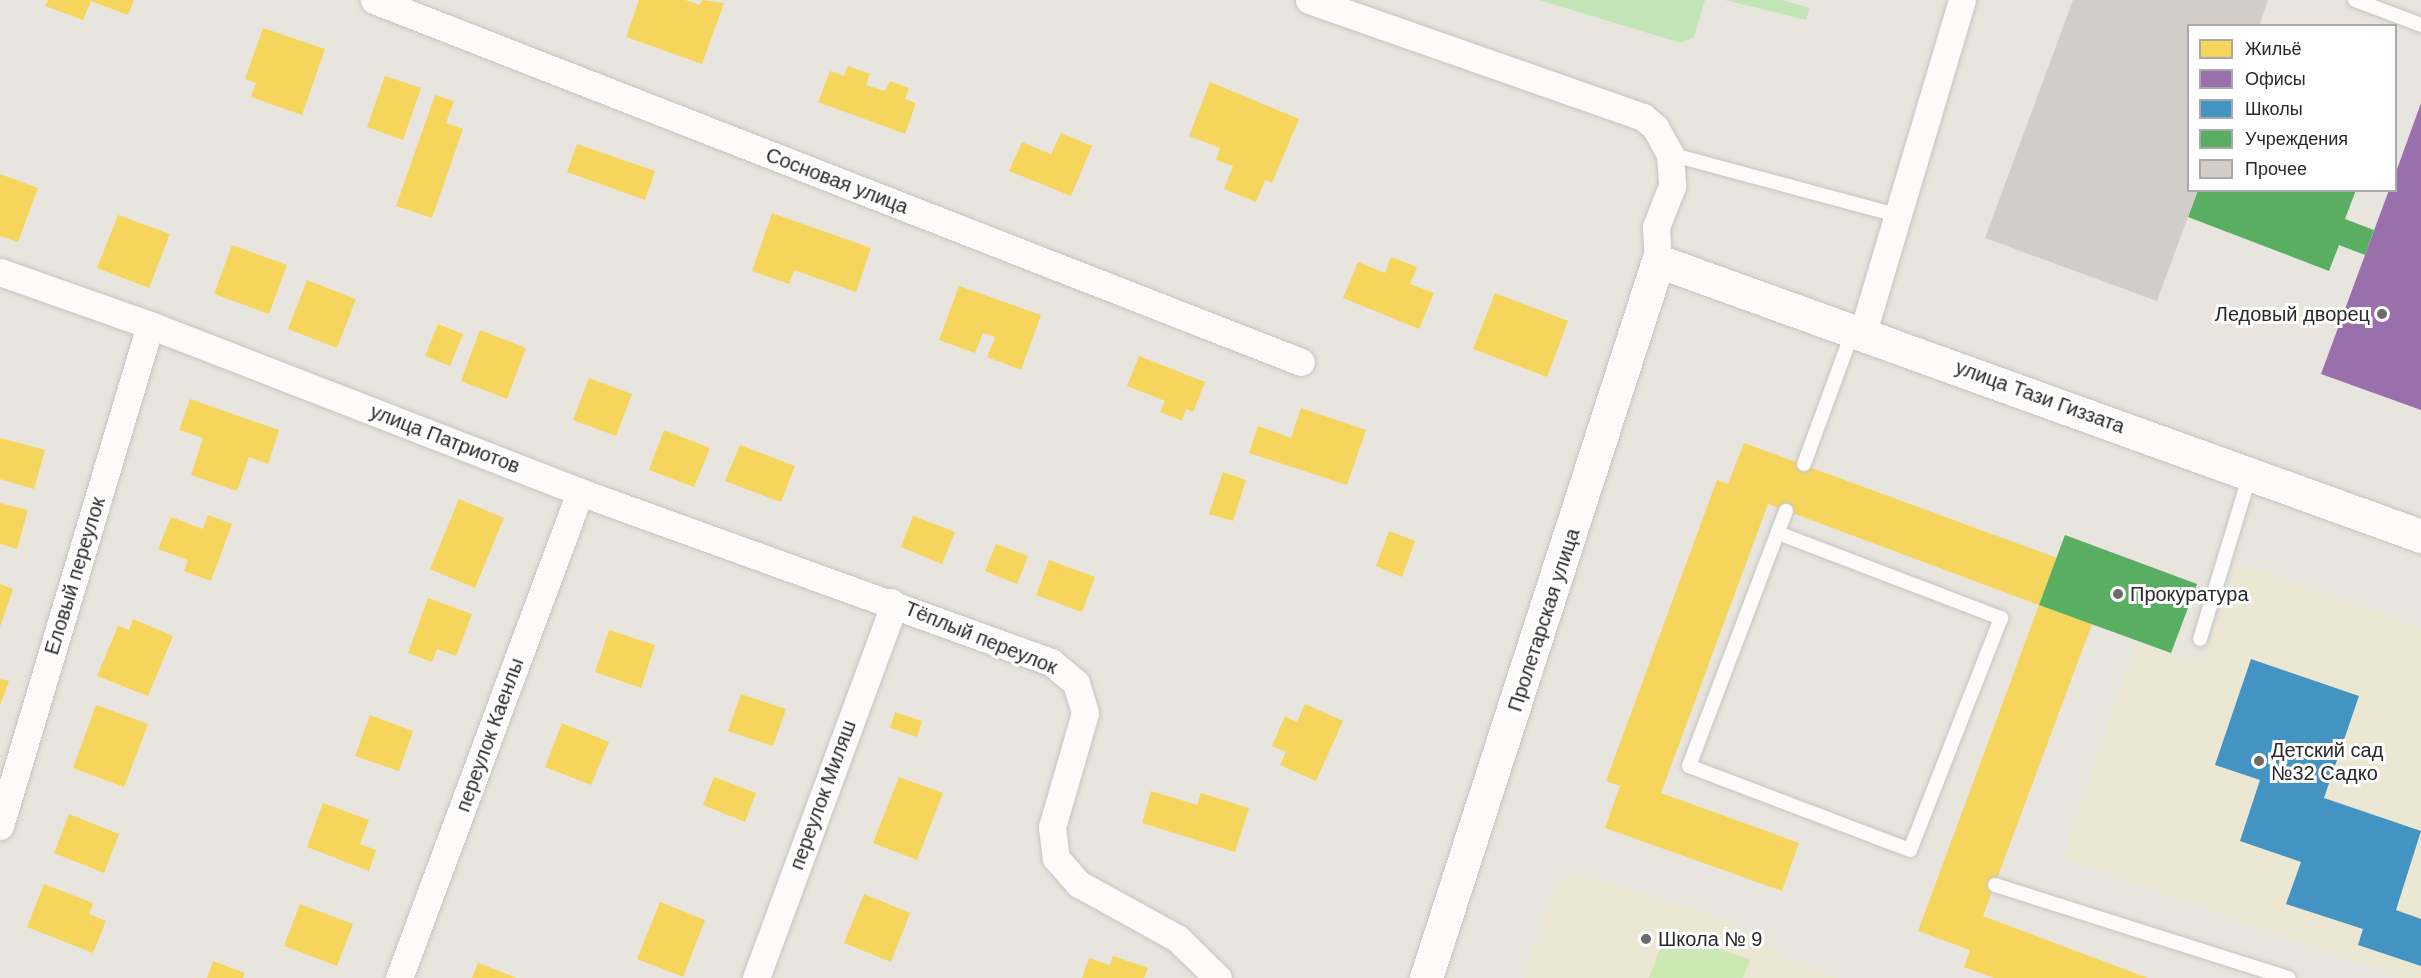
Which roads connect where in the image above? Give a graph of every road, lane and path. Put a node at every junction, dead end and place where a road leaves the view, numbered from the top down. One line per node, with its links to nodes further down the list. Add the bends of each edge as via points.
1 (374, 0): 12 (street, Сосновая улица)
2 (1309, 0): 6 (street, via 1643,117 1660,134)
3 (1962, 0): 7 (street)
4 (2355, 0): 5 (lane)
5 (2421, 25)
6 (1670, 154): 7 (lane); 8 (street, via 1672,186 1656,227)
7 (1899, 216): 11 (street)
8 (1658, 261): 11 (street, улица Тази Гиззата); 26 (street, Пролетарская улица)
9 (0, 273): 10 (street, улица Патриотов)
10 (150, 325): 15 (street, улица Патриотов); 21 (street, Еловый переулок)
11 (1858, 331): 13 (lane); 14 (street, улица Тази Гиззата)
12 (1300, 362)
13 (1804, 464)
14 (2250, 474): 18 (street, улица Тази Гиззата); 20 (lane)
15 (580, 492): 19 (street, улица Патриотов); 23 (street, переулок Каенлы)
16 (1786, 511): 17 (lane)
17 (1778, 533): 17 (lane, via 1689,766 1910,850 2001,618)
18 (2421, 536)
19 (891, 608): 24 (street, переулок Миляш); 25 (street, Тёплый переулок, via 1051,662 1076,683 1085,713 1052,827 1056,858 1079,885 1177,938)
20 (2200, 639)
21 (0, 826)
22 (1995, 885): 27 (lane)
23 (399, 978)
24 (756, 978)
25 (1218, 978)
26 (1426, 978)
27 (2289, 978)

